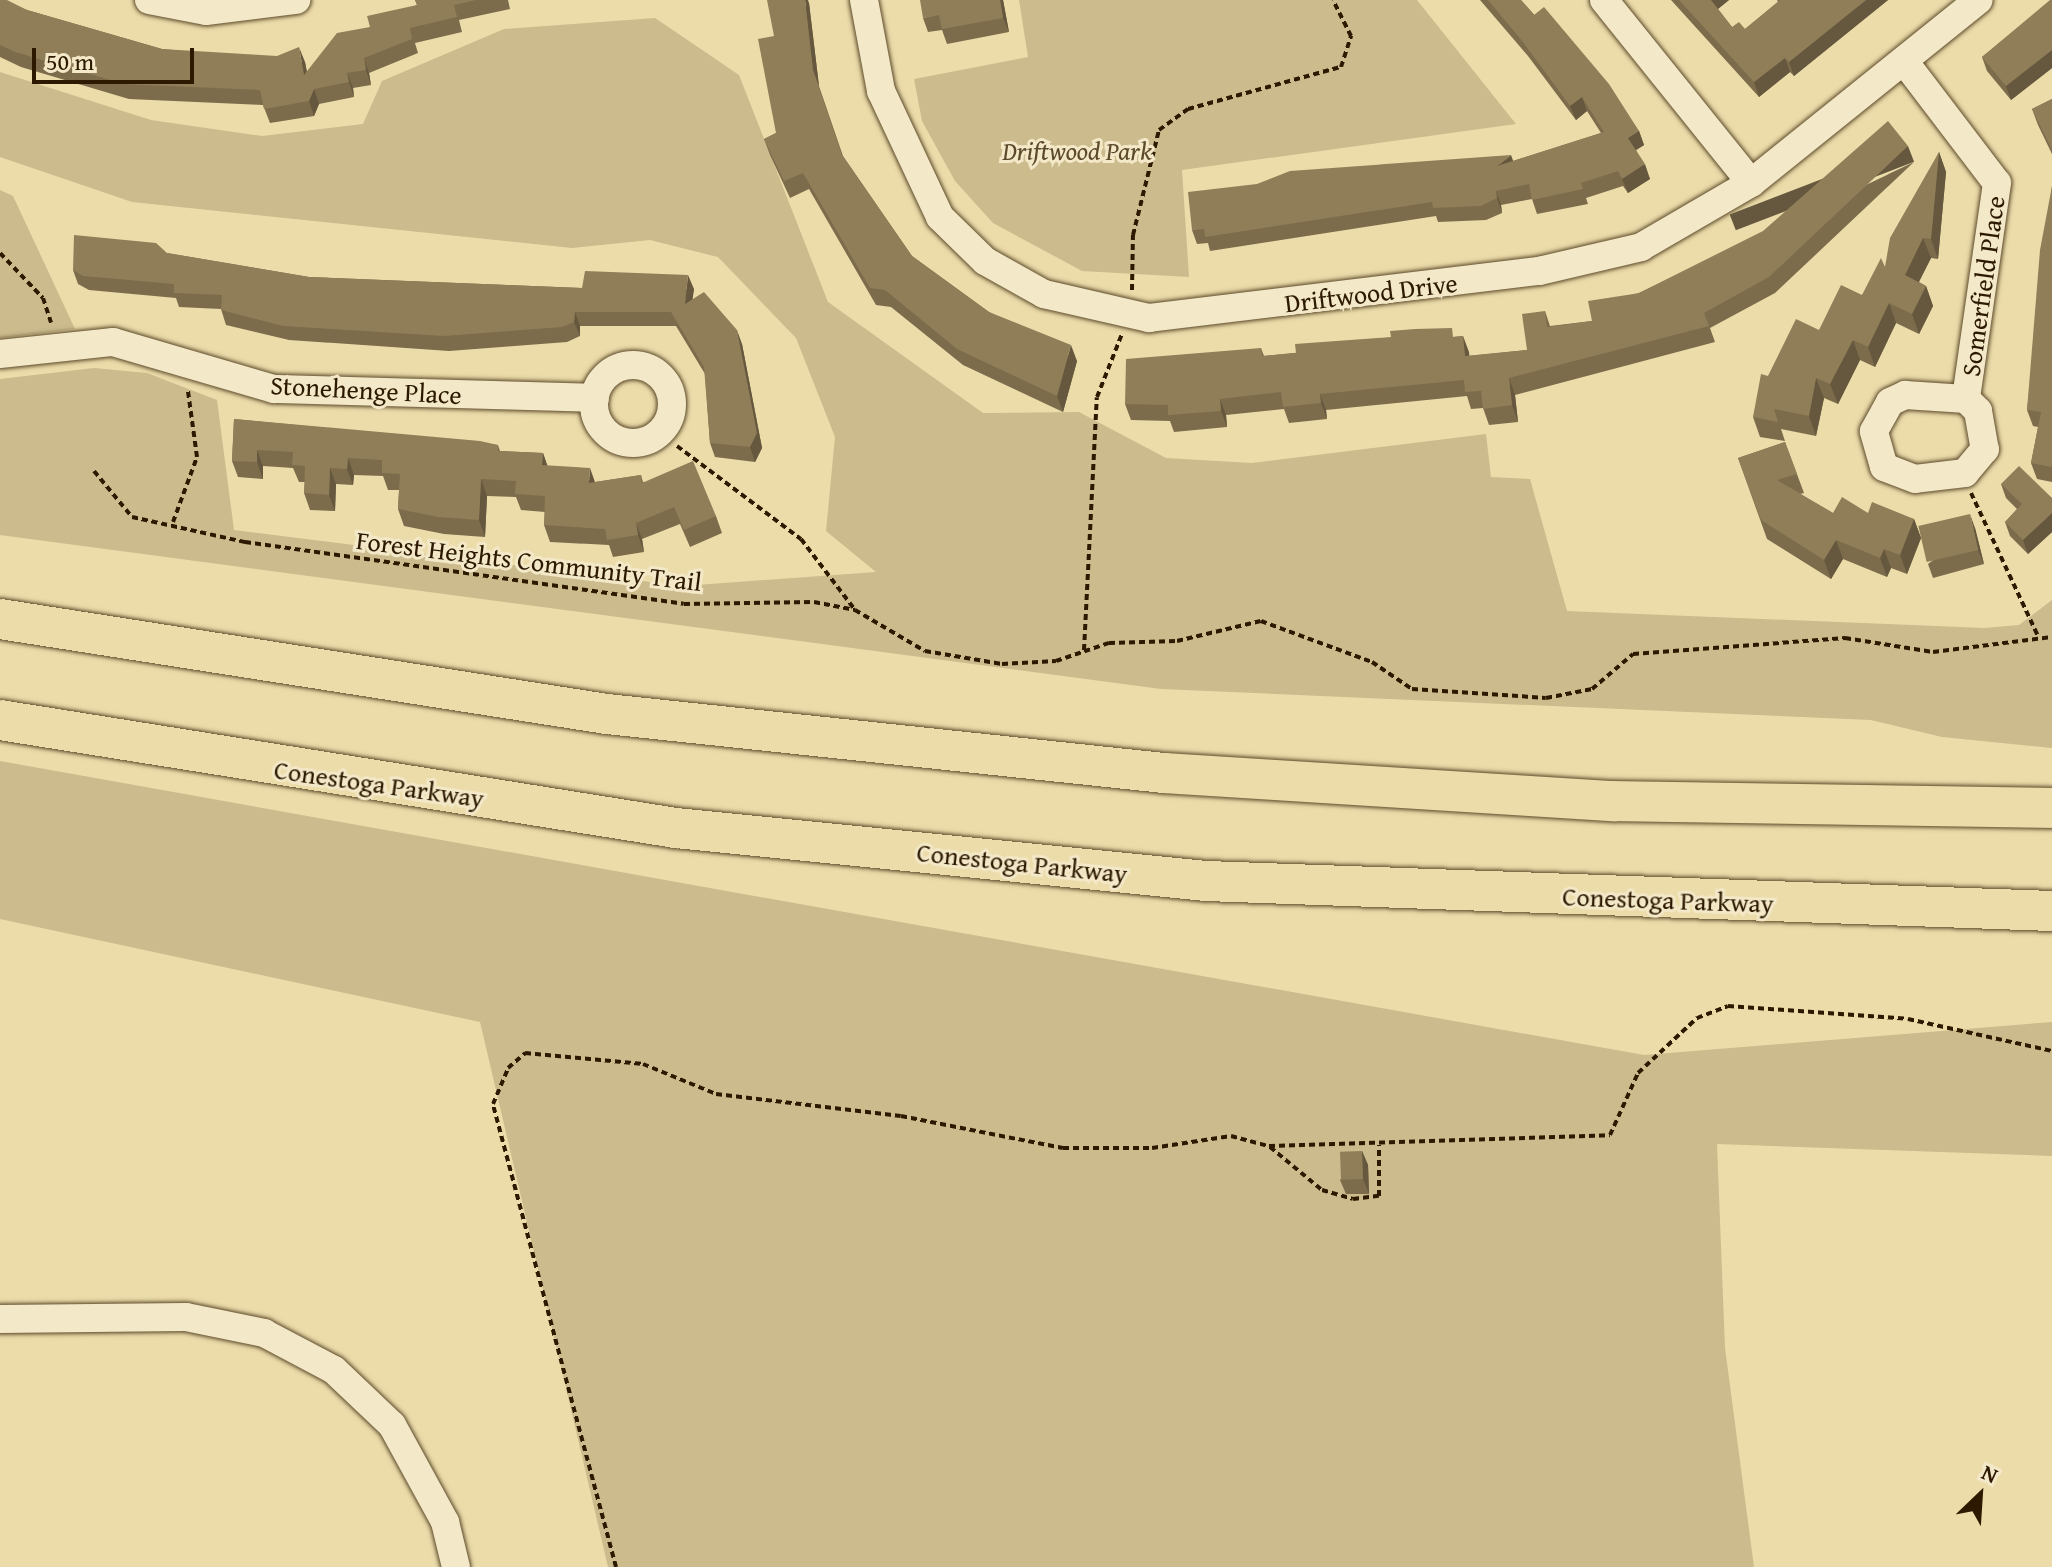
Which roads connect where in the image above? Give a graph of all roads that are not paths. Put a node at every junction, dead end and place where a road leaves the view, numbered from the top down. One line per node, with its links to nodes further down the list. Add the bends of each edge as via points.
1 (149, 0): 2 (street, via 206,11)
2 (296, 0)
3 (864, 0): 7 (street, Driftwood Drive, via 881,91 940,217 985,261 1083,307 1191,316 1605,259 1669,236)
4 (1604, 0): 7 (street)
5 (1979, 0): 6 (street, Driftwood Drive)
6 (1904, 61): 7 (street, Driftwood Drive); 10 (street, Somerfield Place, via 1997,183)
7 (1751, 183)
8 (0, 354): 9 (street, Stonehenge Place, via 137,345 301,392)
9 (595, 398)
10 (1966, 399)
11 (0, 619): 13 (highway, via 607,714 1164,773 1613,801)
12 (0, 720): 14 (highway, Conestoga Parkway, via 676,828 1206,881)
13 (2052, 808)
14 (2052, 911)
15 (0, 1319): 16 (street, via 186,1317 264,1333 334,1370 392,1425 445,1522)
16 (456, 1567)

